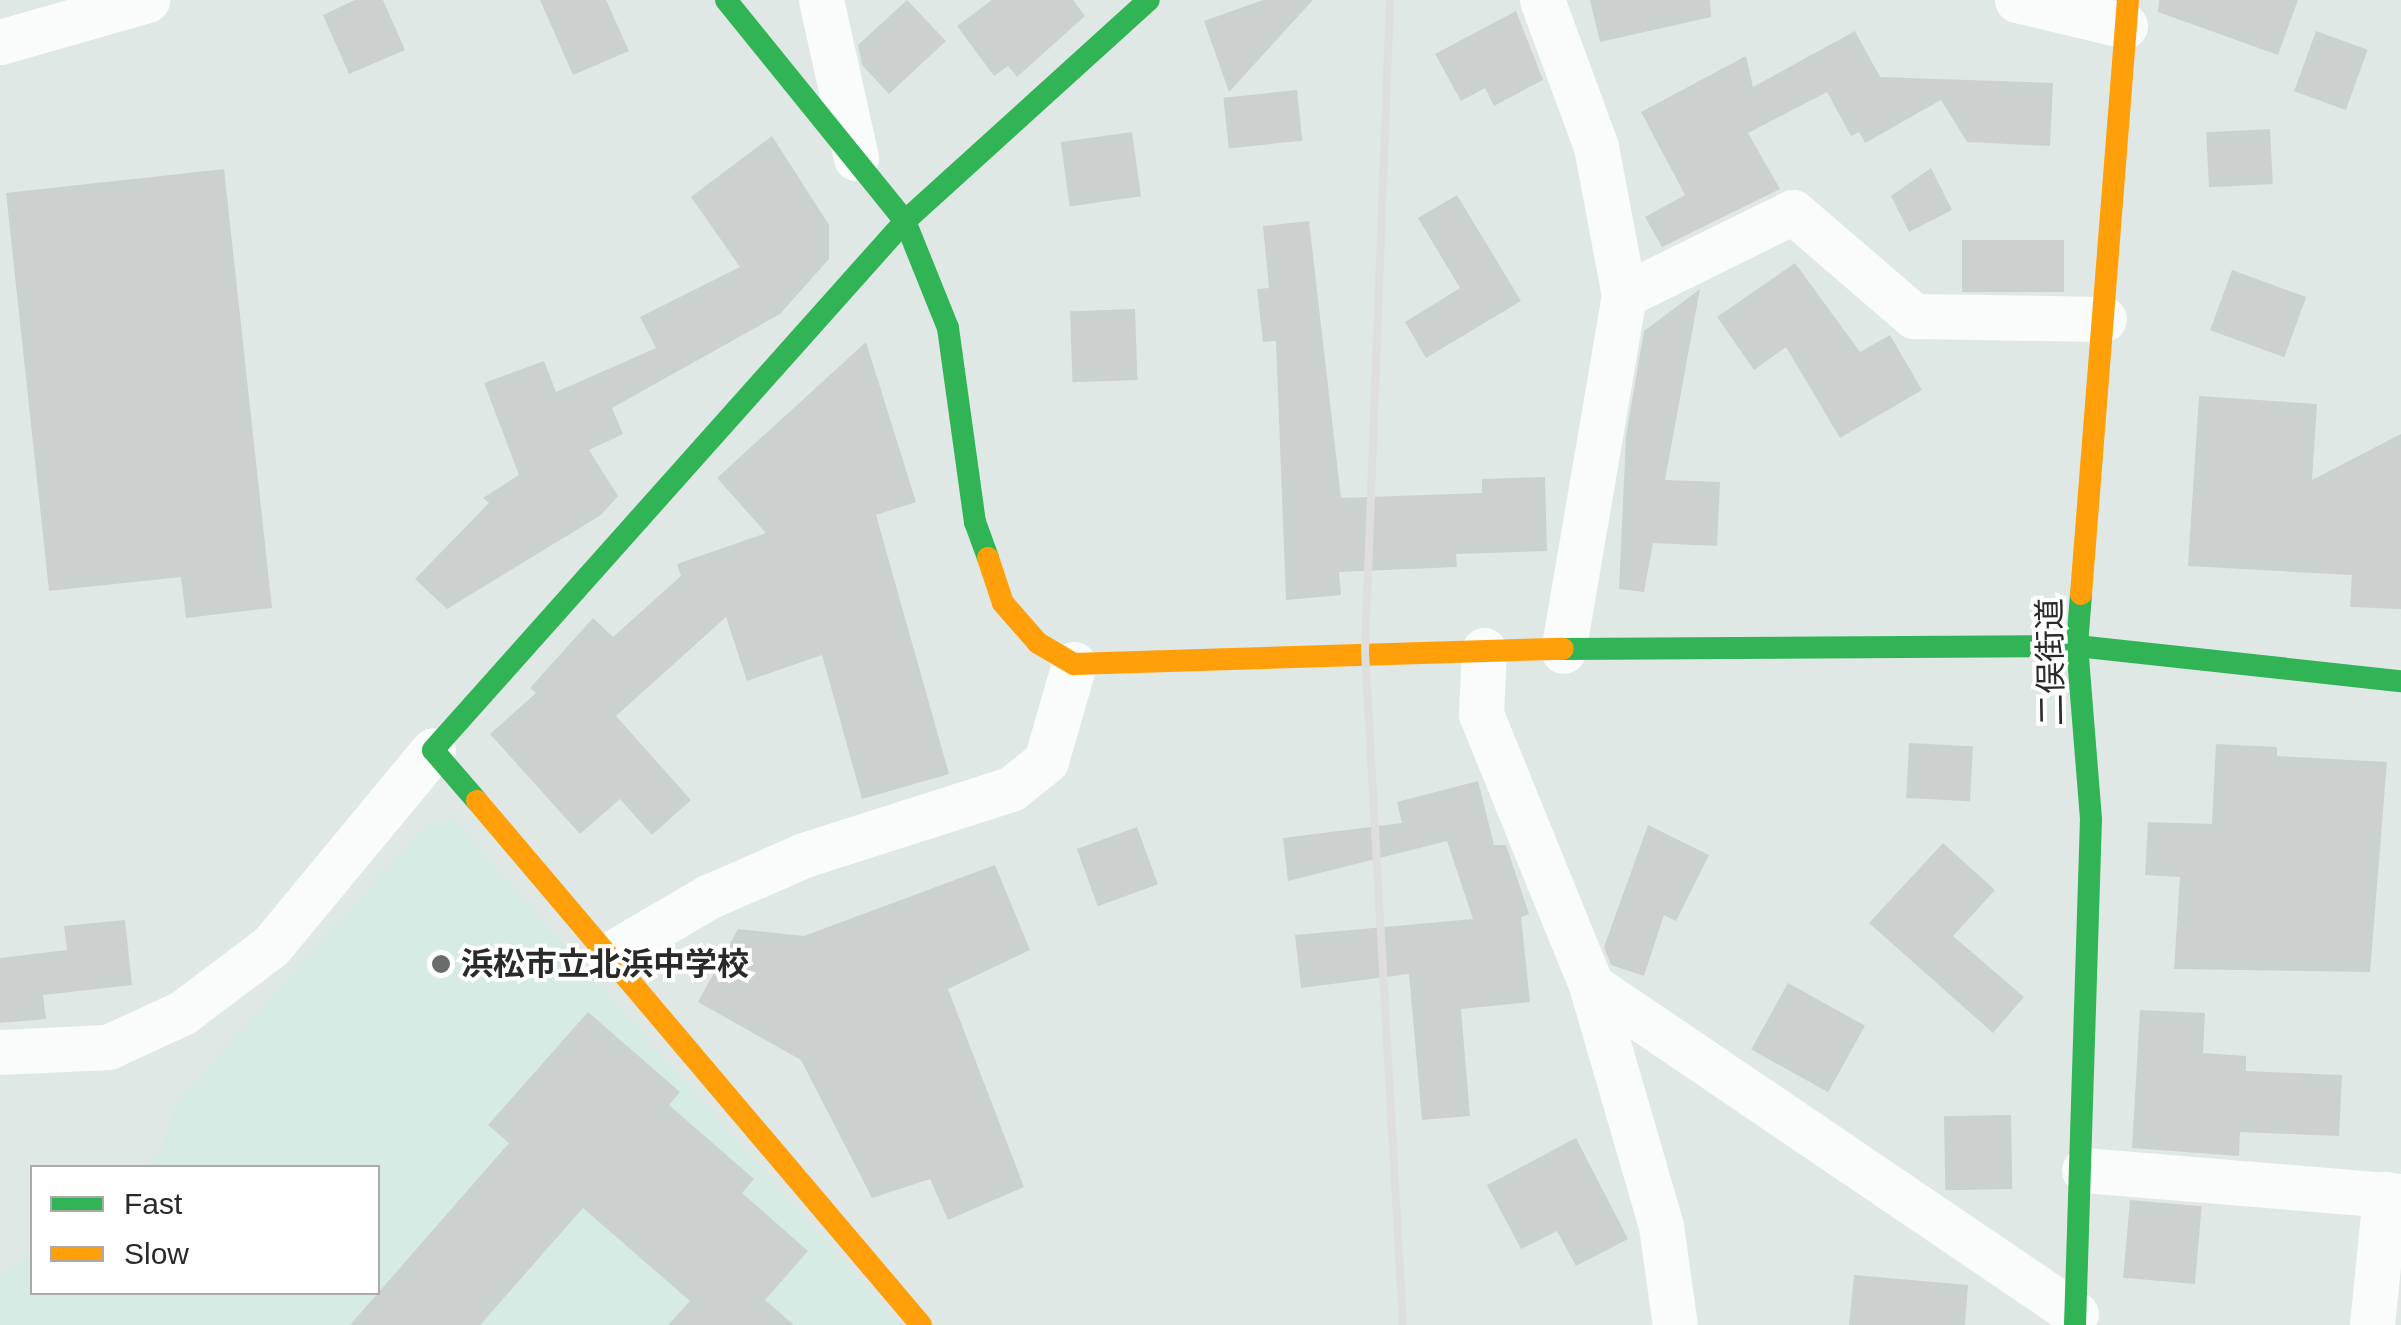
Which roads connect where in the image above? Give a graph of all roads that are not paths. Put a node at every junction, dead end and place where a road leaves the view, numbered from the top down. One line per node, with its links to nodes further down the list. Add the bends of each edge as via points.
1 (147, 0): 8 (street)
2 (726, 0): 9 (street)
3 (820, 0): 9 (street)
4 (1148, 0): 10 (street)
5 (1542, 0): 11 (street, via 1596,147)
6 (2018, 0): 7 (street)
7 (2126, 13): 12 (street, 二俣街道)
8 (0, 42)
9 (858, 165): 10 (street)
10 (905, 221): 16 (street, via 948,328 976,522 1003,604 1038,643); 18 (street)
11 (1624, 294): 12 (street, via 1792,212 1914,316); 15 (street)
12 (2104, 318): 13 (street, 二俣街道)
13 (2077, 646): 15 (street); 17 (street); 22 (street, 二俣街道, via 2091,820)
14 (1484, 650): 15 (street); 16 (street); 20 (street, via 1481,714)
15 (1562, 651)
16 (1074, 664): 19 (street, via 1046,761 1011,789 804,855)
17 (2401, 681)
18 (433, 750): 19 (street); 21 (street, via 271,946 182,1013 108,1047)
19 (609, 955): 25 (street)
20 (1591, 985): 24 (street); 26 (street, via 1661,1226)
21 (0, 1052)
22 (2084, 1170): 23 (street); 24 (street, 二俣街道)
23 (2393, 1195): 27 (street)
24 (2076, 1319)
25 (921, 1325)
26 (1675, 1325)
27 (2372, 1325)

